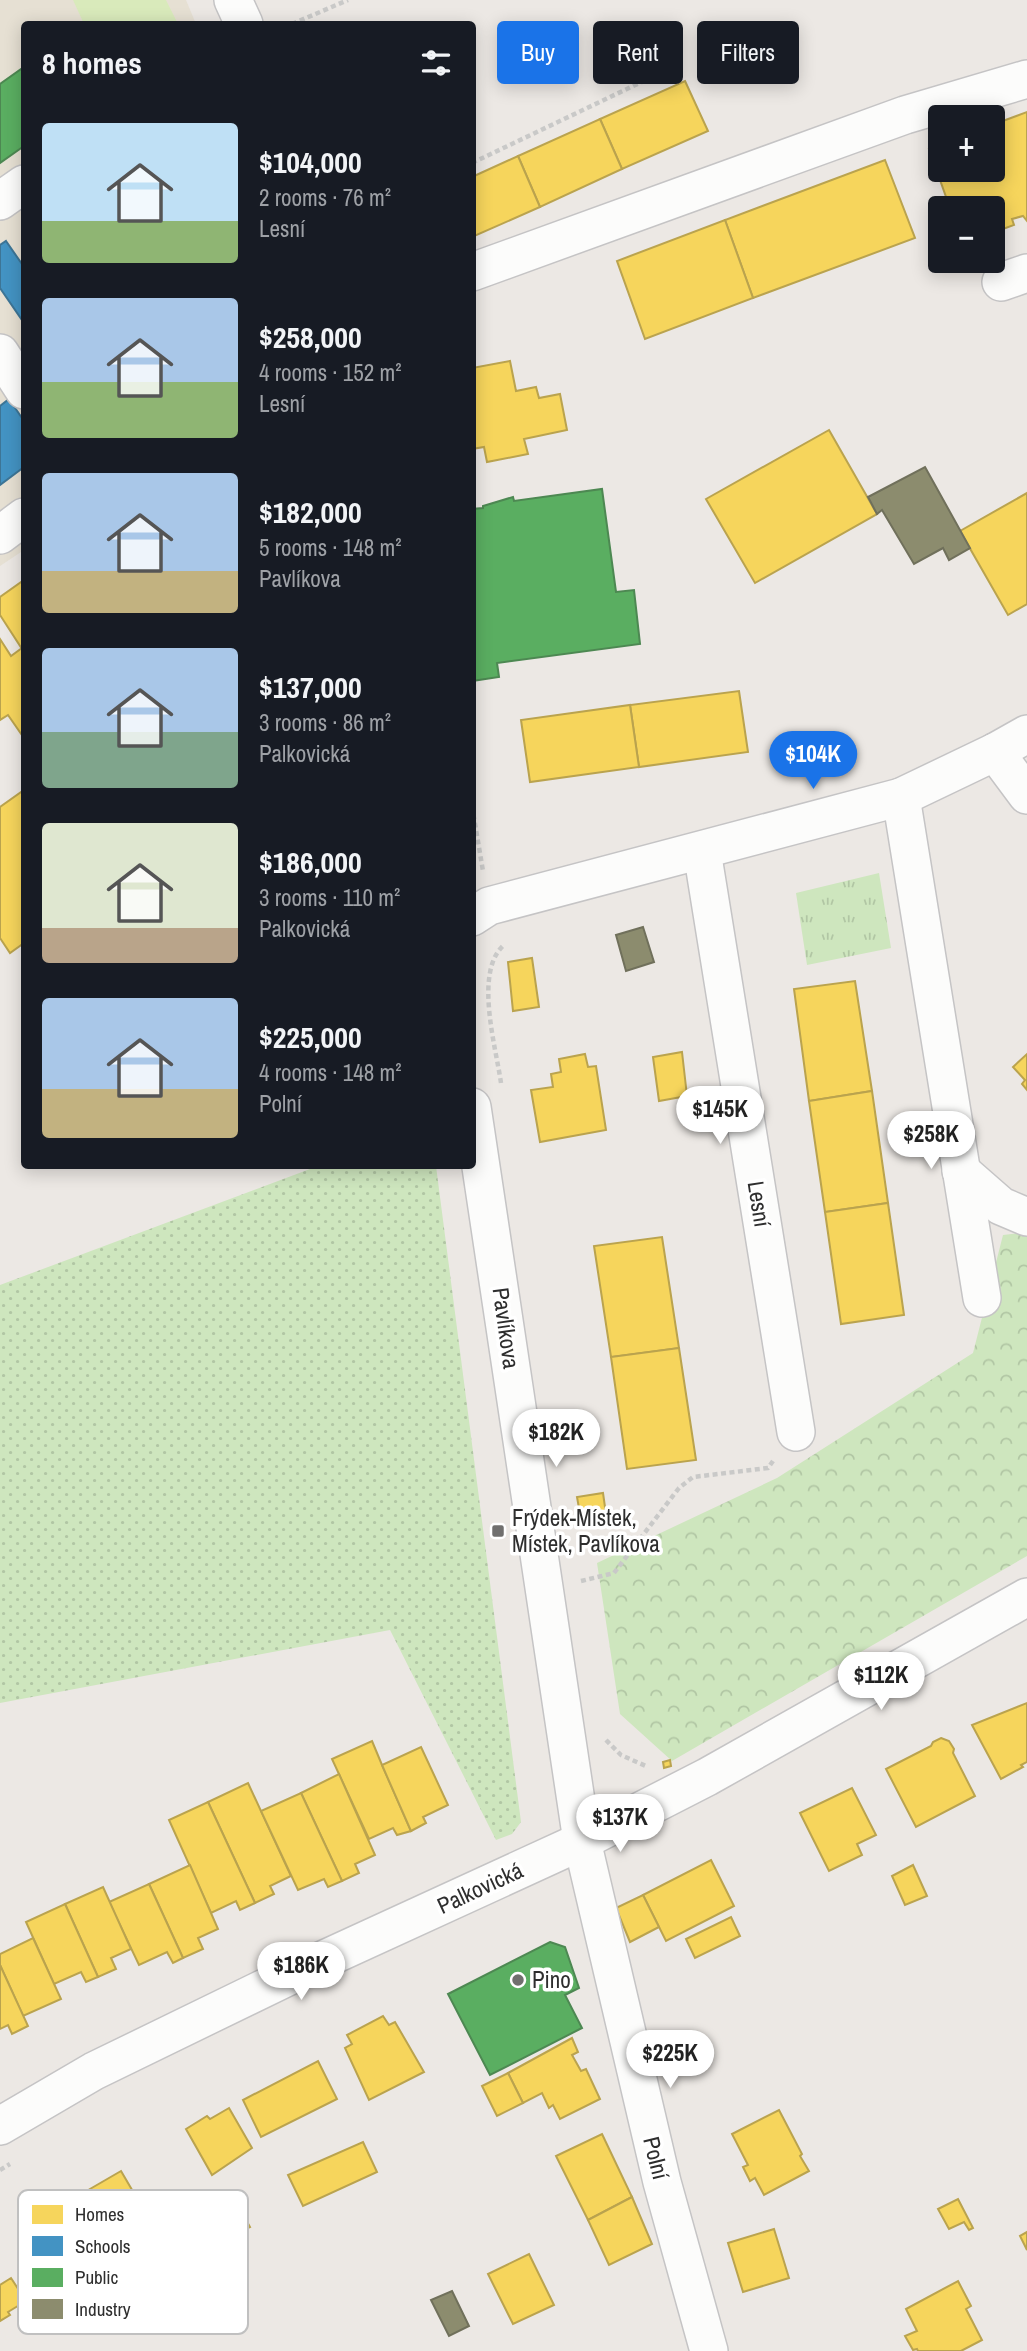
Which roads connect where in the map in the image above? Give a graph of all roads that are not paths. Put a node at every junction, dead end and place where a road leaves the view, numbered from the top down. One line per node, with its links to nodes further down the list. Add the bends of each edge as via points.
1 (233, 0): 2 (street)
2 (243, 21)
3 (1027, 79): 6 (street, via 905,115)
4 (21, 186): 5 (street)
5 (0, 201)
6 (476, 271)
7 (0, 353): 8 (street)
8 (21, 385)
9 (21, 519): 10 (street)
10 (0, 535)
11 (1027, 734): 12 (street)
12 (995, 752): 13 (street); 14 (street)
13 (1027, 795)
14 (901, 797): 15 (street); 18 (street)
15 (702, 851): 16 (street, via 489,906); 21 (street, Lesní)
16 (476, 914)
17 (476, 1134): 23 (street, Pavlíkova)
18 (961, 1171): 19 (street, via 1001,1206); 20 (street)
19 (1027, 1217)
20 (982, 1298)
21 (796, 1432)
22 (1027, 1597): 23 (street, Palkovická, via 707,1777)
23 (582, 1841): 24 (street, Palkovická, via 94,2071); 25 (street, Polní, via 662,2182)
24 (0, 2126)
25 (709, 2351)

